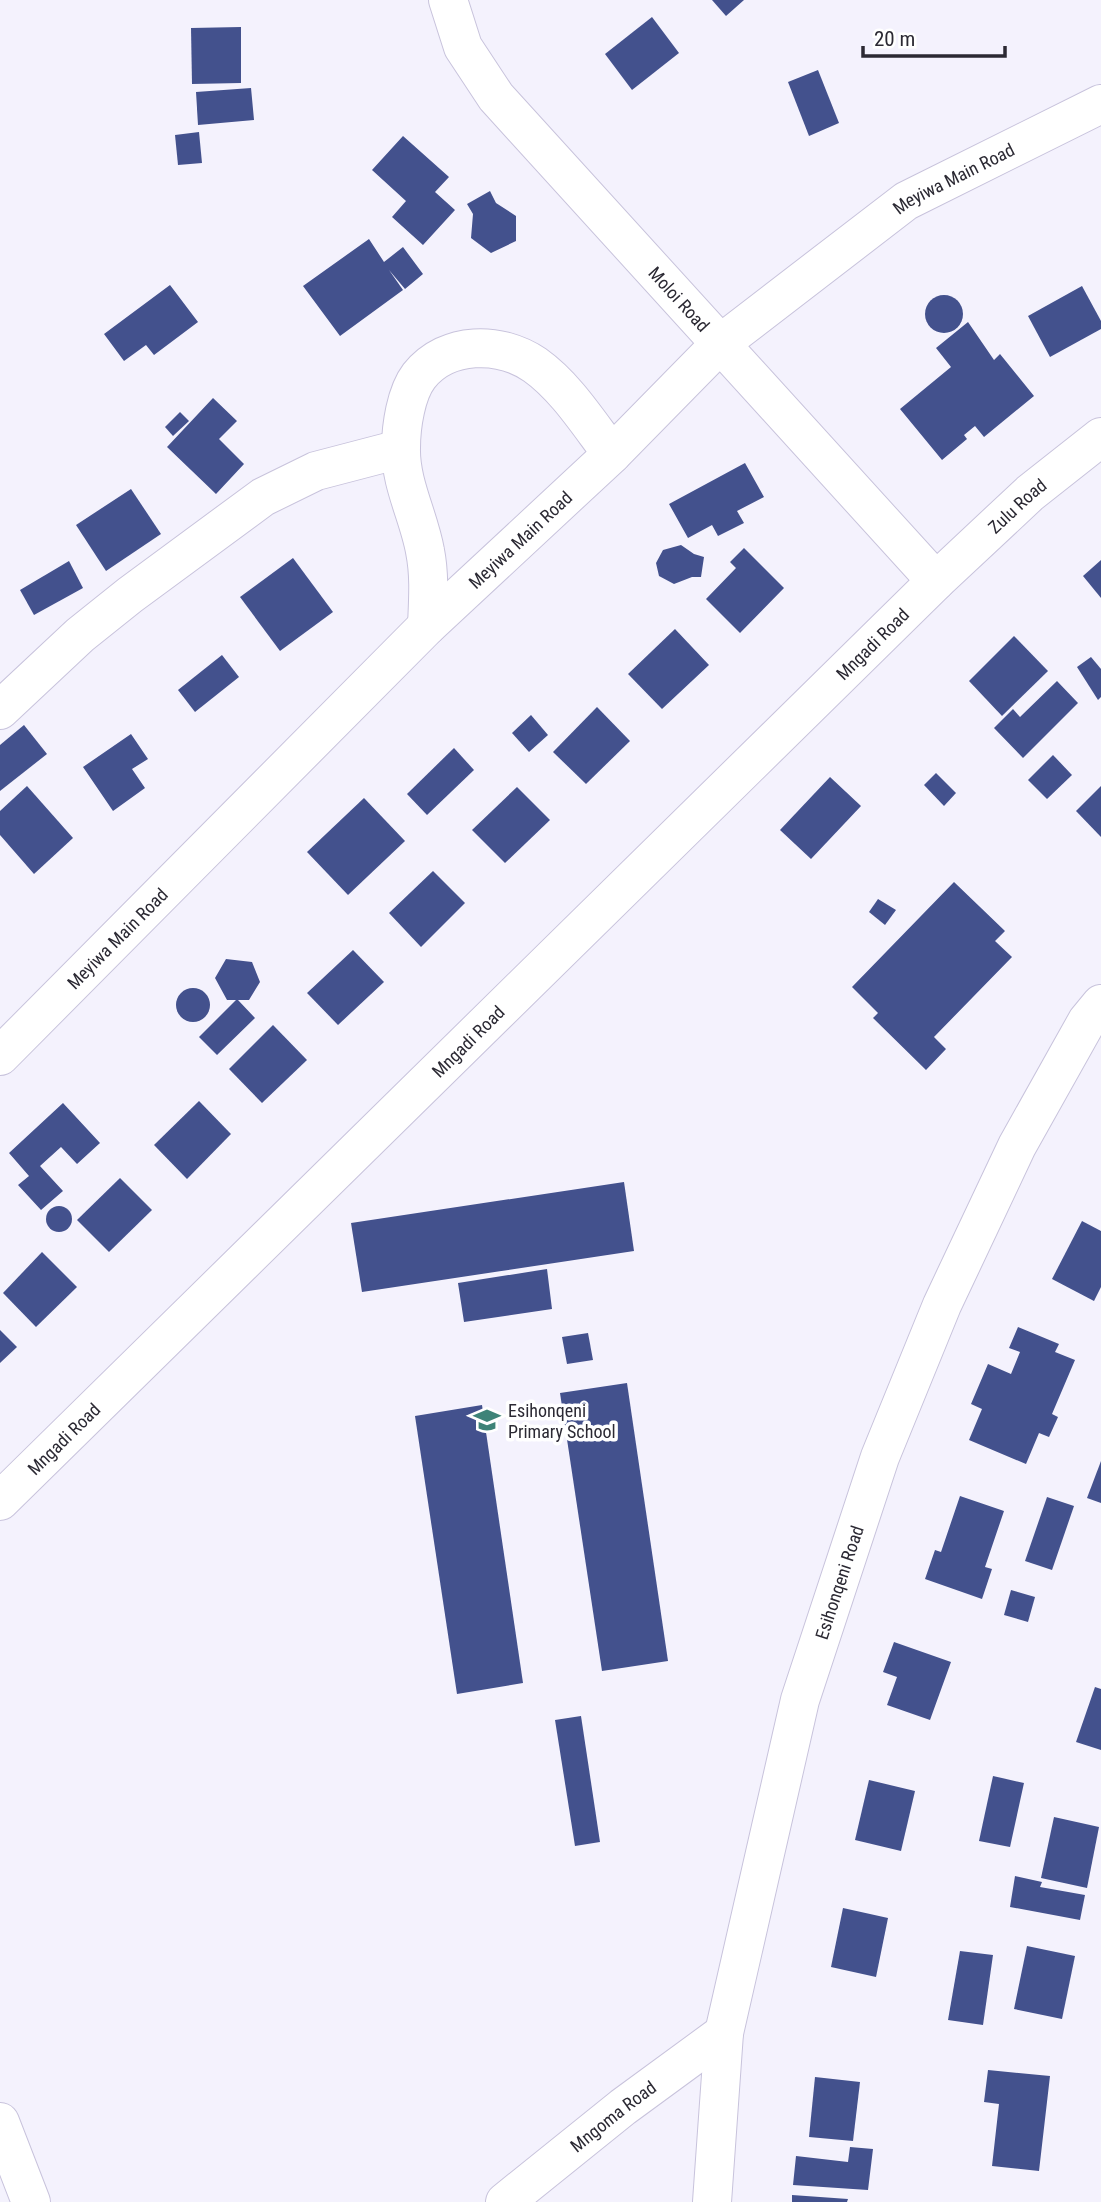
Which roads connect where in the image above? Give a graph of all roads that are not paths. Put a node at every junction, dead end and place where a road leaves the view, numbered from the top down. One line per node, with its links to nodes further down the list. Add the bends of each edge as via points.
1 (449, 0): 3 (street, Moloi Road, via 463,47 496,97)
2 (1101, 104): 3 (street, Meyiwa Main Road, via 906,201)
3 (720, 344): 6 (street, Meyiwa Main Road); 7 (street, Moloi Road)
4 (1101, 437): 7 (street, Zulu Road, via 1030,493)
5 (400, 449): 6 (street, via 404,413 419,377 446,353 478,347 512,353 536,366 565,394); 8 (street, via 425,551); 9 (street, via 316,471 263,497 110,611)
6 (612, 454): 8 (street, Meyiwa Main Road)
7 (936, 581): 12 (street, Mngadi Road)
8 (427, 626): 11 (street, Meyiwa Main Road)
9 (0, 710)
10 (1101, 1004): 13 (street, Esihonqeni Road, via 1017,1146 942,1305 880,1457 800,1700)
11 (0, 1056)
12 (0, 1502)
13 (724, 2033): 16 (street, Mngoma Road, via 622,2107); 17 (street, Esihonqeni Road)
14 (0, 2122): 15 (street)
15 (31, 2202)
16 (505, 2202)
17 (712, 2202)

